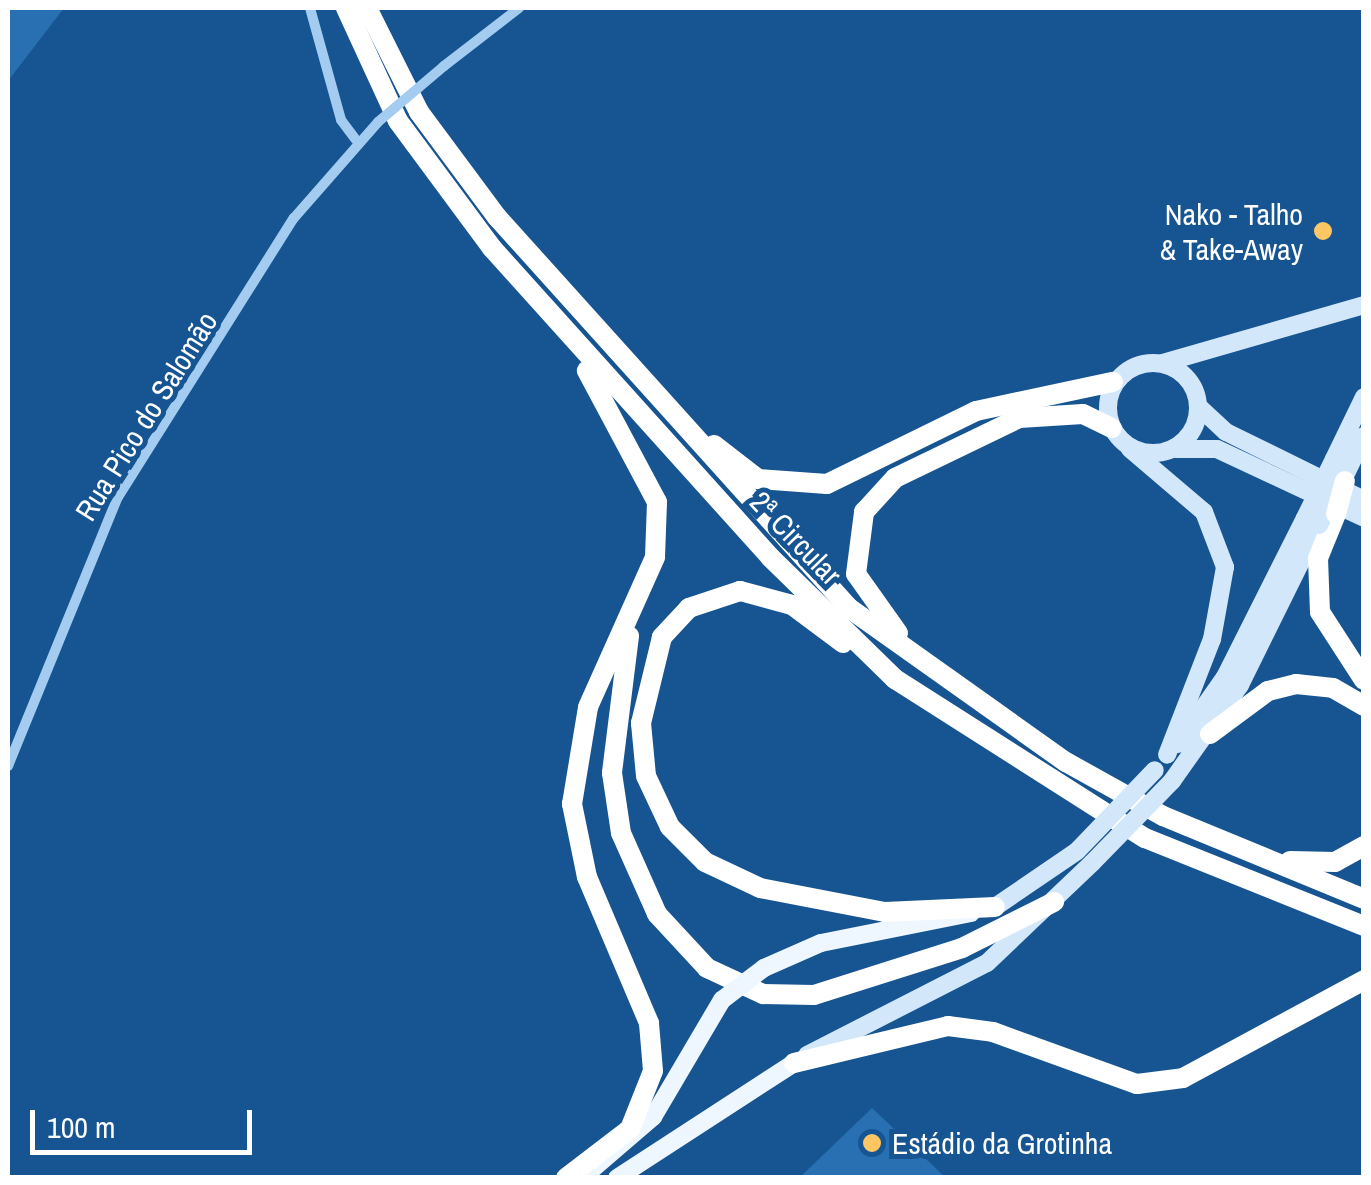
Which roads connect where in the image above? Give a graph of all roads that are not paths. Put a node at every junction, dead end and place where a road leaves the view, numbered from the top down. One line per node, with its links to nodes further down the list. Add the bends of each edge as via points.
1 (310, 8): 5 (street, via 341,120)
2 (346, 8): 6 (highway, 2ª Circular, via 398,121)
3 (367, 8): 7 (highway, 2ª Circular, via 445,150)
4 (519, 8): 5 (street, Rua Pico do Salomão, bridge)
5 (356, 140): 28 (street, Rua Pico do Salomão, via 294,218 118,497)
6 (518, 276): 21 (highway, via 606,398 654,492 655,558); 22 (highway, 2ª Circular, via 770,557)
7 (555, 282): 10 (highway, via 732,464 778,485 827,484 976,411); 24 (highway, 2ª Circular, via 782,542 849,608)
8 (1364, 305): 9 (main road)
9 (1163, 363): 10 (main road); 12 (main road, via 1191,384)
10 (1114, 382): 13 (main road)
11 (1364, 397): 17 (main road)
12 (1198, 406): 16 (main road, via 1194,430); 18 (main road, via 1226,432)
13 (1112, 428): 15 (main road); 24 (highway, via 1084,414 1019,418 912,466 864,512 856,574 868,600)
14 (1364, 436): 17 (main road)
15 (1130, 449): 16 (main road); 27 (main road, via 1204,512 1224,567 1212,640)
16 (1176, 449): 19 (main road, via 1217,450)
17 (1342, 472): 20 (highway, bridge); 20 (main road, bridge)
18 (1364, 500)
19 (1364, 518)
20 (1320, 519): 23 (highway, via 1320,612); 26 (main road); 27 (main road, via 1225,676)
21 (633, 614): 33 (highway, via 613,750 620,833 657,914 707,968 763,994 814,995 962,948); 38 (highway, via 588,707 572,804 587,877 649,1023 654,1070 630,1128)
22 (894, 679): 34 (highway, via 792,606 740,591 689,608 662,637 646,680 646,776 670,827 705,862 760,888 885,912); 35 (highway, 2ª Circular, via 1146,838)
23 (1364, 680)
24 (963, 694): 30 (highway, 2ª Circular, via 1066,762)
25 (1364, 706): 26 (highway, via 1334,688 1296,684 1268,691)
26 (1210, 734): 31 (main road, bridge, via 1172,781)
27 (1161, 763): 31 (main road, bridge)
28 (8, 766)
29 (1364, 846): 30 (highway, via 1314,865)
30 (1234, 848): 32 (highway, 2ª Circular)
31 (1085, 857): 33 (main road); 34 (main road)
32 (1364, 899)
33 (1054, 902): 37 (main road, via 987,963)
34 (996, 906): 39 (main road, bridge, via 822,943 764,968 722,1000 654,1117)
35 (1364, 926)
36 (1364, 980): 37 (highway, via 1183,1078 1137,1084 994,1032 948,1026)
37 (794, 1063): 40 (main road)
38 (566, 1178)
39 (582, 1178)
40 (617, 1178)

